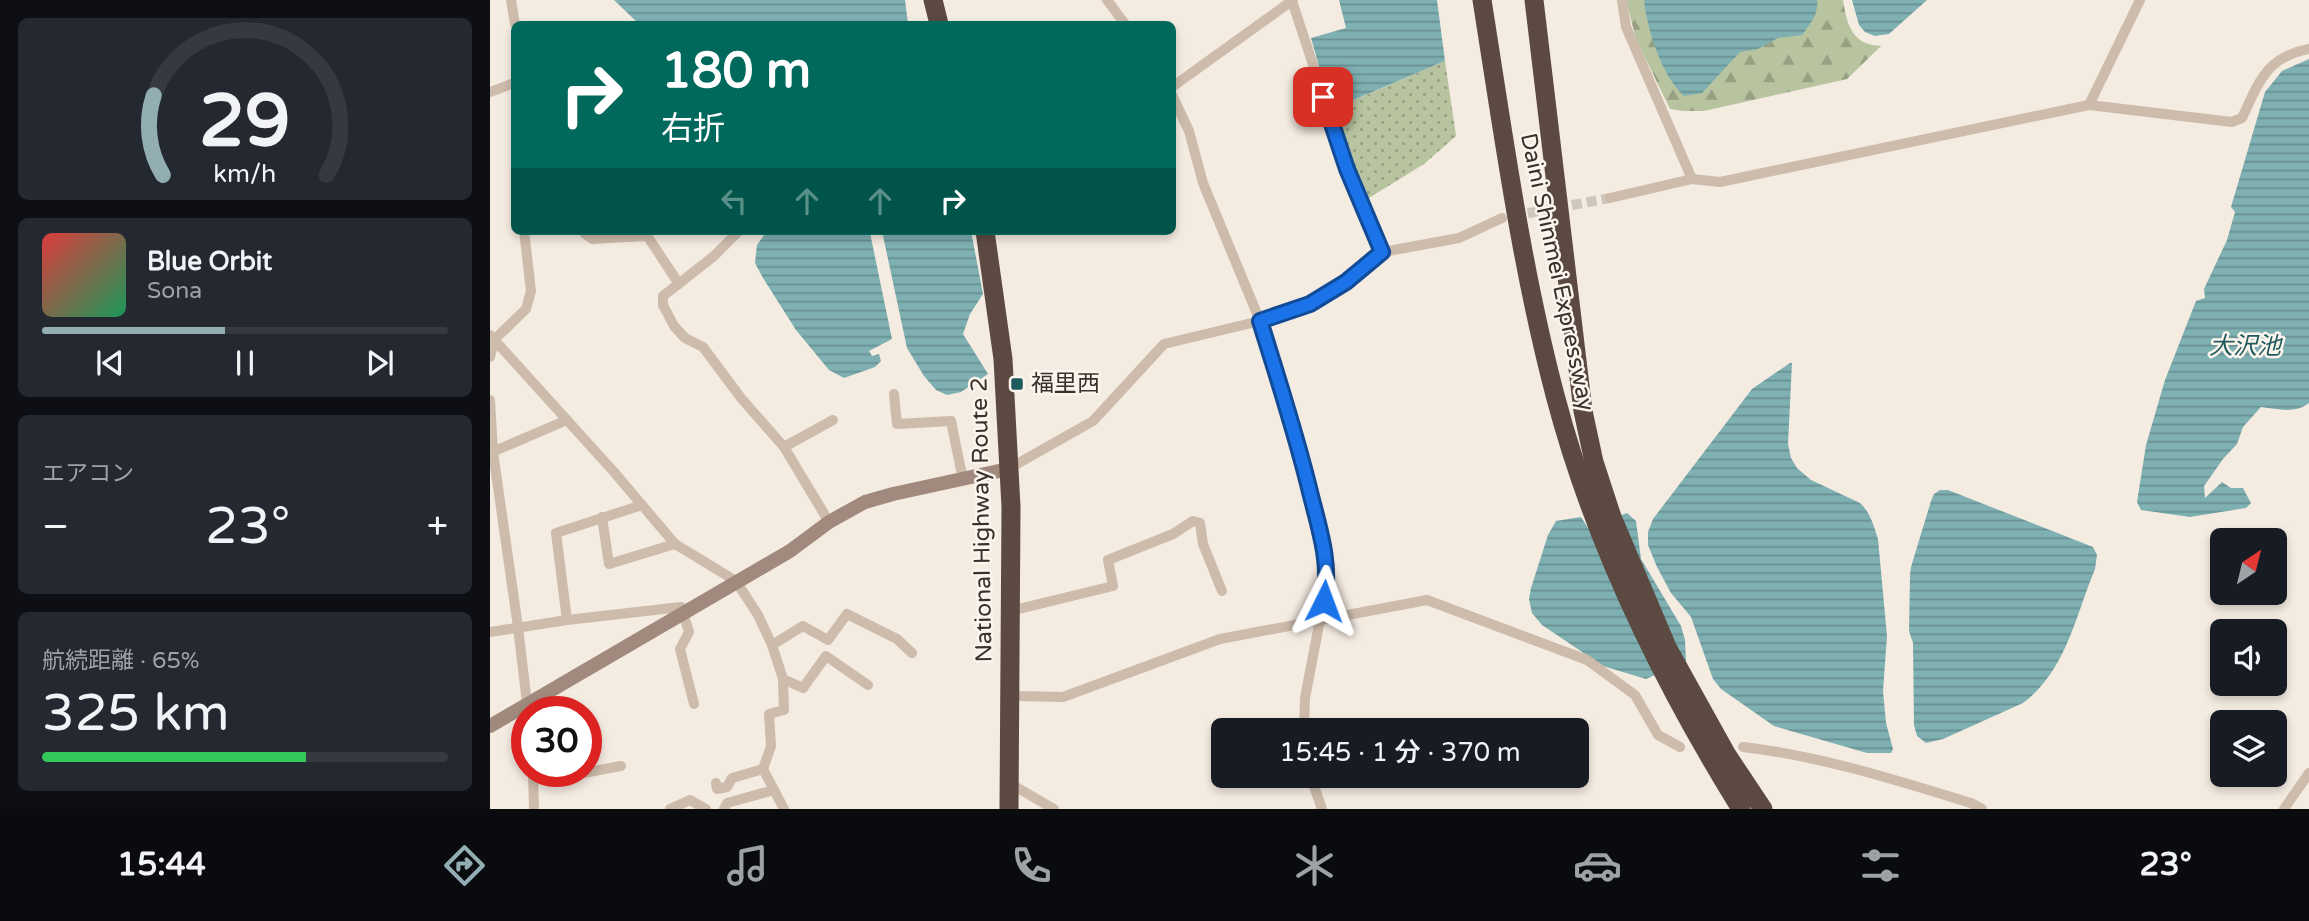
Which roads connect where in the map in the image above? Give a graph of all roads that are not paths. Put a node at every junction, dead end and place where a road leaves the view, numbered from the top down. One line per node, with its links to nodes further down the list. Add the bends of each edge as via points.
1 (511, 0): 9 (street)
2 (933, 0): 10 (highway)
3 (1107, 0): 11 (street)
4 (1292, 0): 14 (street); 27 (street, via 1347,169)
5 (1482, 0): 42 (highway, Daini Shinmei Expressway, via 1503,138 1555,396)
6 (1534, 0): 42 (highway, Daini Shinmei Expressway, via 1583,411)
7 (1622, 0): 18 (street, via 1626,27)
8 (2140, 0): 17 (street)
9 (514, 21)
10 (938, 21)
11 (1123, 21)
12 (2309, 49): 17 (street, via 2291,52 2262,74 2242,118 2232,122)
13 (511, 84): 15 (street)
14 (1176, 84)
15 (490, 92)
16 (1176, 103): 29 (street, via 1189,131 1202,183)
17 (2089, 105): 18 (street, via 1720,182)
18 (1692, 179): 19 (street)
19 (1611, 198)
20 (1502, 218): 27 (street, via 1459,238)
21 (524, 235): 30 (street, via 531,291 526,309)
22 (586, 235): 23 (street, via 592,239)
23 (634, 235)
24 (646, 235): 28 (street)
25 (735, 235): 28 (street)
26 (986, 235): 38 (highway, National Highway Route 2, via 1003,359)
27 (1382, 252): 29 (street, via 1310,304)
28 (679, 284): 36 (street, via 663,296 674,327 703,347)
29 (1260, 321): 38 (street, via 1164,344 1093,421); 49 (street, via 1325,551 1327,583)
30 (492, 337): 31 (street); 34 (street)
31 (490, 357)
32 (894, 394): 39 (street, via 891,425 951,421)
33 (490, 400): 37 (street)
34 (567, 420): 37 (street); 40 (street)
35 (833, 420): 36 (street)
36 (784, 447): 43 (street)
37 (492, 452): 51 (street)
38 (1008, 469): 39 (street); 47 (highway, National Highway Route 2)
39 (963, 480): 43 (street, via 865,502)
40 (642, 505): 41 (street); 44 (street)
41 (602, 517): 44 (street, via 609,564); 50 (street, via 556,534)
42 (1604, 519): 55 (highway, Daini Shinmei Expressway)
43 (829, 522): 45 (street, via 790,551)
44 (675, 544): 45 (street)
45 (736, 581): 48 (street); 53 (street)
46 (1222, 591): 47 (street, via 1203,544 1200,523 1193,520 1173,534 1108,560 1113,586)
47 (1010, 611): 60 (highway, National Highway Route 2)
48 (683, 615): 50 (street, via 681,607); 59 (street); 61 (street, via 689,632 680,649)
49 (1321, 619): 60 (street, via 1220,639 1063,697); 63 (street); 65 (street, via 1427,600 1587,660 1635,695 1658,735)
50 (567, 620): 51 (street)
51 (518, 627): 52 (street); 58 (street)
52 (490, 632)
53 (772, 646): 54 (street, via 803,626 828,640 847,614 897,639); 56 (street)
54 (912, 653)
55 (1671, 673): 84 (highway, Daini Shinmei Expressway, via 1708,755); 85 (highway, Daini Shinmei Expressway)
56 (783, 679): 57 (street, via 803,688 826,656); 68 (street, via 784,710 769,714 771,746)
57 (868, 685)
58 (526, 696)
59 (549, 696)
60 (1010, 696): 72 (highway, National Highway Route 2)
61 (694, 704)
62 (511, 717): 64 (street)
63 (1304, 718)
64 (490, 726)
65 (1681, 747)
66 (1743, 747): 86 (street, via 1830,762)
67 (621, 766): 69 (street)
68 (764, 769): 71 (street, via 732,778 727,787 718,789); 75 (street)
69 (602, 770)
70 (2309, 772): 87 (street)
71 (716, 783)
72 (1009, 783): 81 (highway, National Highway Route 2); 82 (street)
73 (533, 787): 76 (street)
74 (1315, 788): 83 (street)
75 (774, 790): 79 (street, via 727,803); 80 (street)
76 (534, 809)
77 (670, 809): 78 (street, via 690,800)
78 (706, 809)
79 (724, 809)
80 (783, 809)
81 (1009, 809)
82 (1054, 809)
83 (1322, 809)
84 (1741, 809)
85 (1763, 809)
86 (1982, 809)
87 (2284, 809)

